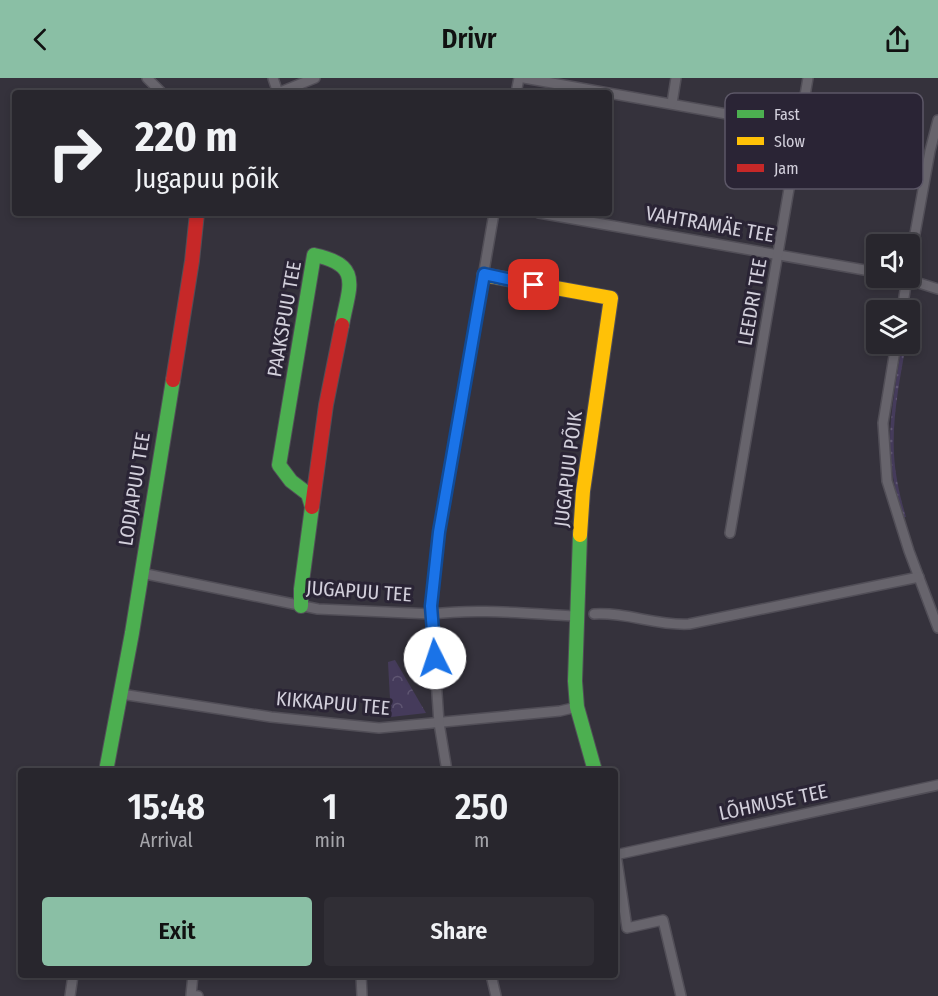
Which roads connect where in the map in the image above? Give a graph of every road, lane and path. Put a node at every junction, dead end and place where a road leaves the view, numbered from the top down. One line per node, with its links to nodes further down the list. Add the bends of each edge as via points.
1 (147, 78): 6 (street)
2 (315, 78): 7 (street)
3 (524, 78): 8 (street)
4 (676, 78): 11 (street)
5 (808, 78): 10 (street, LEEDRI TEE)
6 (159, 90)
7 (285, 90)
8 (592, 90)
9 (612, 93): 11 (street)
10 (806, 93)
11 (672, 104): 12 (street)
12 (725, 114)
13 (938, 120): 14 (street)
14 (934, 152): 19 (street)
15 (789, 189): 20 (street, LEEDRI TEE)
16 (197, 216): 28 (street, LODJAPUU TEE)
17 (494, 216): 22 (street)
18 (556, 216): 20 (street, VAHTRAMÄE TEE)
19 (916, 234)
20 (778, 254): 21 (street, VAHTRAMÄE TEE); 27 (street, LEEDRI TEE)
21 (866, 270)
22 (484, 274): 31 (street, via 439,532); 33 (street, JUGAPUU PÕIK, via 611,298 583,491)
23 (920, 284): 24 (street)
24 (938, 290)
25 (894, 354): 29 (street, via 883,423 887,481)
26 (312, 507): 26 (street, PAAKSPUU TEE, via 308,494 279,465 314,255 337,260 344,266 349,288 326,405); 30 (street, PAAKSPUU TEE)
27 (730, 533)
28 (141, 573): 30 (street, JUGAPUU TEE); 35 (street, LODJAPUU TEE)
29 (918, 577): 32 (street, via 673,626 611,613); 34 (street)
30 (301, 606): 31 (street, JUGAPUU TEE)
31 (432, 614): 33 (street, JUGAPUU TEE); 37 (street)
32 (594, 614)
33 (576, 616): 36 (street, JUGAPUU PÕIK)
34 (938, 628)
35 (121, 694): 37 (street, KIKKAPUU TEE, via 272,717 379,728); 38 (street, LODJAPUU TEE)
36 (578, 707): 37 (street, KIKKAPUU TEE); 40 (street, JUGAPUU PÕIK)
37 (440, 723): 39 (street)
38 (107, 768)
39 (447, 768)
40 (594, 768)
41 (938, 785): 42 (street, LÕHMUSE TEE)
42 (618, 854)
43 (618, 873): 52 (street, via 627,928 663,920)
44 (73, 978): 48 (street)
45 (193, 978): 49 (street, via 191,995)
46 (361, 978): 50 (street)
47 (492, 978): 51 (street)
48 (70, 996)
49 (198, 996)
50 (362, 996)
51 (496, 996)
52 (681, 996)

